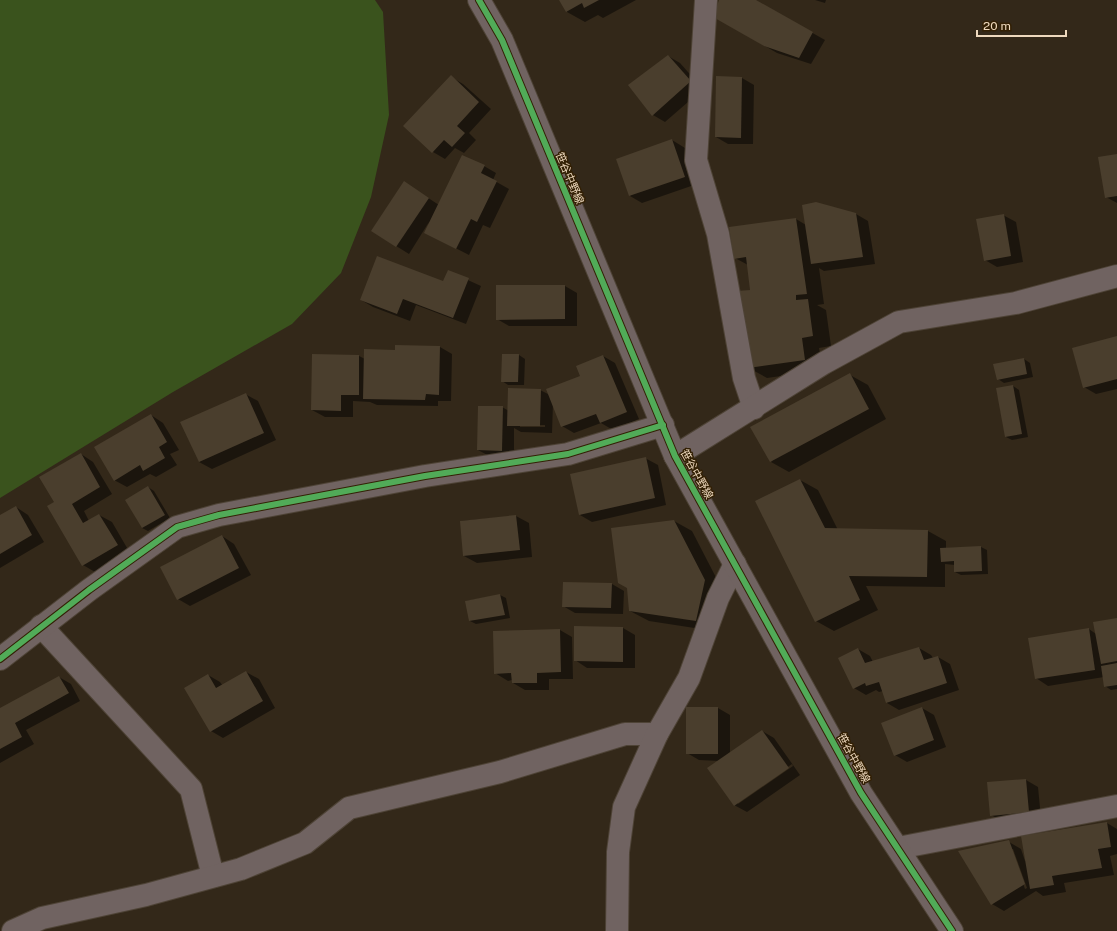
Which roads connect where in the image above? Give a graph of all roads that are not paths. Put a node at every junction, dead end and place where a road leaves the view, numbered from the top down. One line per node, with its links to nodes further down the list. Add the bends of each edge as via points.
1 (479, 0): 5 (street, 笹谷中野線, via 502,40)
2 (706, 0): 4 (street, via 696,160 718,234 744,378)
3 (1117, 276): 4 (street, via 1016,303 899,322 824,363)
4 (754, 408): 6 (street)
5 (663, 425): 6 (street, 笹谷中野線); 8 (street, via 568,454 424,476 219,515 177,527)
6 (675, 456): 7 (street, 笹谷中野線)
7 (735, 564): 10 (street, via 718,598 689,678); 12 (street, 笹谷中野線, via 861,793)
8 (41, 626): 9 (street); 13 (street, via 191,789)
9 (0, 659)
10 (657, 734): 13 (street, via 625,734 500,772 349,808 305,843 241,869); 15 (street, via 624,807 618,852)
11 (1117, 806): 12 (street)
12 (898, 848): 16 (street, 笹谷中野線)
13 (213, 876): 14 (street, via 146,895 42,918)
14 (14, 931)
15 (617, 931)
16 (952, 931)

